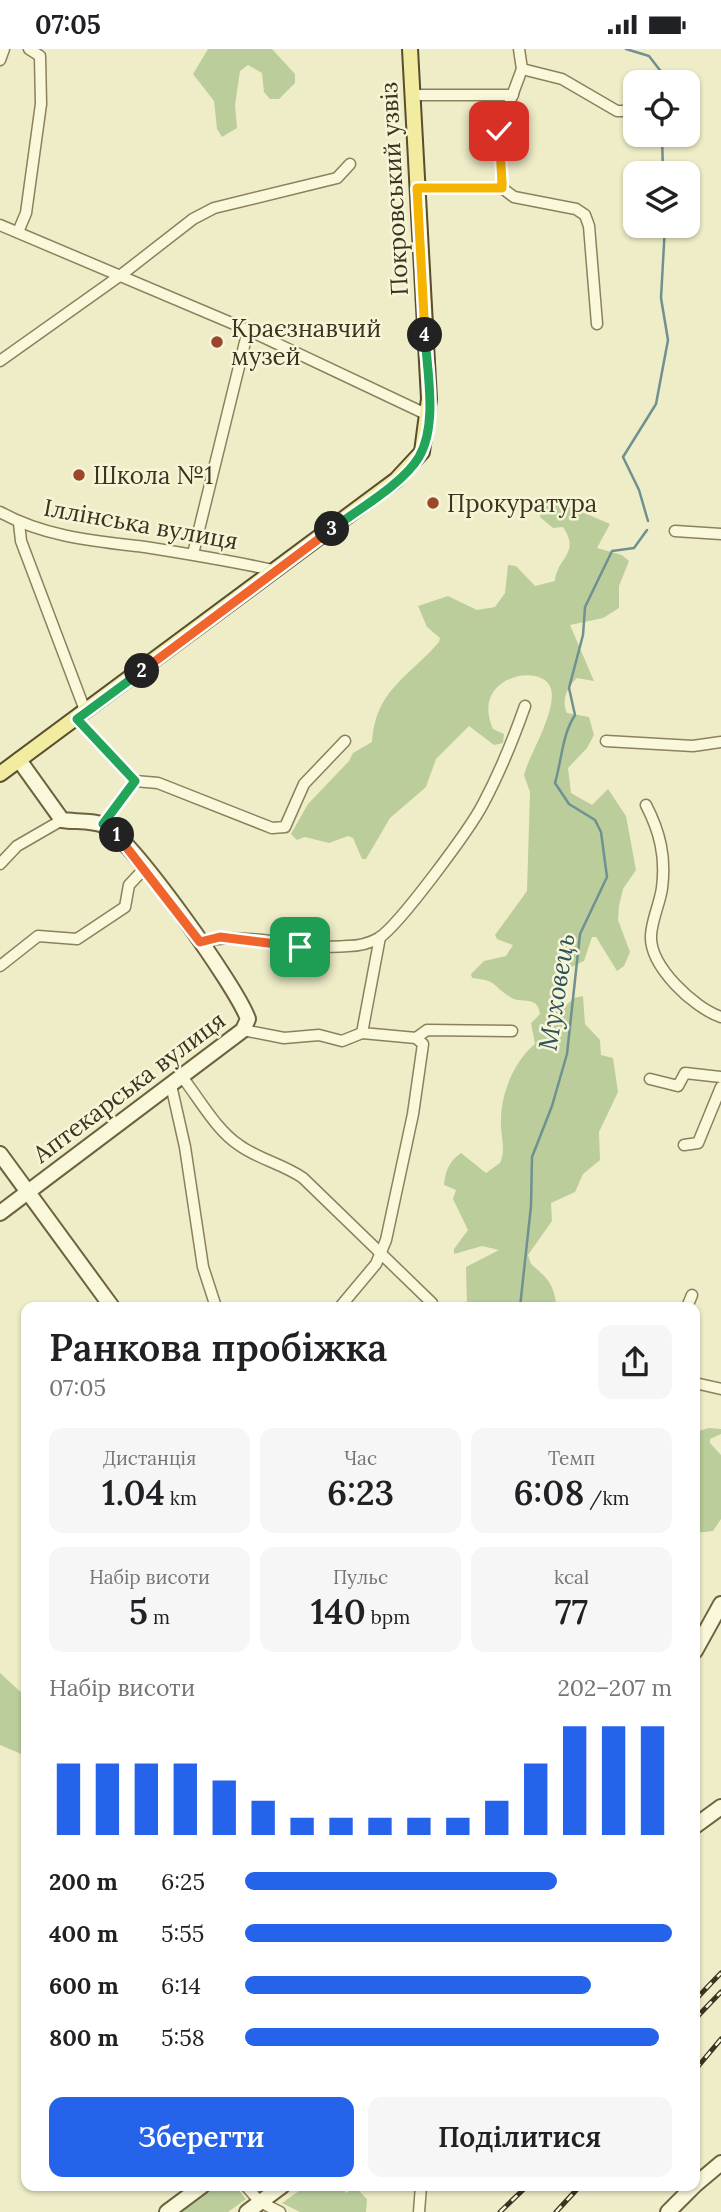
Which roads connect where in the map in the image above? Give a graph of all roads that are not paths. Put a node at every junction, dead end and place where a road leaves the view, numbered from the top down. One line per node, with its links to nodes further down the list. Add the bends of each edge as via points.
1 (4, 49): 5 (street)
2 (33, 49): 14 (street, via 40,56 42,69 41,104 26,213)
3 (410, 49): 7 (main road, Покровський узвіз)
4 (519, 49): 6 (street)
5 (0, 60)
6 (522, 69): 8 (street); 9 (street, via 562,79)
7 (412, 95): 8 (street); 11 (main road, Покровський узвіз)
8 (513, 95): 12 (street, via 499,131)
9 (623, 111)
10 (350, 164): 15 (street, via 337,178 214,208)
11 (417, 188): 12 (street); 19 (main road, Покровський узвіз)
12 (502, 188): 16 (street, via 514,197 576,209 585,215)
13 (0, 225): 14 (street)
14 (18, 232): 15 (street)
15 (121, 275): 17 (street); 18 (street)
16 (597, 324)
17 (248, 330): 19 (street); 24 (street)
18 (0, 361)
19 (428, 415): 25 (main road, Покровський узвіз, via 422,452 396,480)
20 (0, 512): 21 (street, Іллінська вулиця)
21 (19, 523): 24 (street, Іллінська вулиця, via 67,537); 27 (street, via 21,541)
22 (675, 531): 23 (street)
23 (721, 534)
24 (193, 554): 25 (street, Іллінська вулиця)
25 (277, 571): 27 (main road)
26 (525, 706): 39 (street, via 510,750 482,806)
27 (82, 716): 31 (main road); 33 (street)
28 (345, 741): 33 (street, via 304,784 285,827 272,828 158,783)
29 (606, 741): 30 (street, via 692,746)
30 (721, 742)
31 (19, 760): 32 (main road); 35 (street)
32 (0, 774)
33 (135, 781): 36 (street)
34 (646, 805): 42 (street, via 663,850 662,887 650,937 677,988 707,1012)
35 (62, 820): 36 (street); 37 (street, via 17,846)
36 (103, 824): 38 (street)
37 (0, 863)
38 (144, 869): 40 (street); 41 (street, via 129,885 125,907 81,938 38,936)
39 (380, 937): 40 (street, via 349,946 300,947 220,937); 45 (street)
40 (200, 942): 43 (street, via 242,1002)
41 (0, 966)
42 (721, 1017)
43 (246, 1025): 45 (street, via 284,1038 319,1035 342,1041); 49 (street, Аптекарська вулиця)
44 (512, 1031): 46 (street, via 427,1030)
45 (362, 1033): 46 (street)
46 (416, 1038): 55 (street, via 422,1044 413,1114)
47 (721, 1077): 48 (street, via 685,1073 678,1086)
48 (650, 1079)
49 (176, 1081): 53 (street, Аптекарська вулиця); 55 (street, via 240,1147 285,1165 303,1178); 58 (street, via 203,1267)
50 (721, 1087): 51 (street, via 698,1143)
51 (684, 1145)
52 (0, 1154): 53 (street)
53 (27, 1192): 54 (street, Аптекарська вулиця); 57 (street)
54 (0, 1213)
55 (381, 1251): 59 (street, via 376,1264); 60 (street)
56 (692, 1294): 61 (street)
57 (109, 1302)
58 (214, 1302)
59 (344, 1302)
60 (431, 1302)
61 (689, 1302)
62 (700, 1384): 63 (street)
63 (721, 1389)
64 (721, 1604): 65 (street)
65 (700, 1642)
66 (721, 1807): 67 (street)
67 (700, 1822)
68 (721, 2164): 69 (street)
69 (700, 2180)
70 (195, 2191): 76 (street)
71 (250, 2191): 75 (street)
72 (275, 2191): 75 (street)
73 (421, 2191): 79 (street)
74 (688, 2191): 80 (street)
75 (260, 2202): 77 (street); 78 (street)
76 (167, 2212)
77 (247, 2212)
78 (280, 2212)
79 (419, 2212)
80 (668, 2212)

